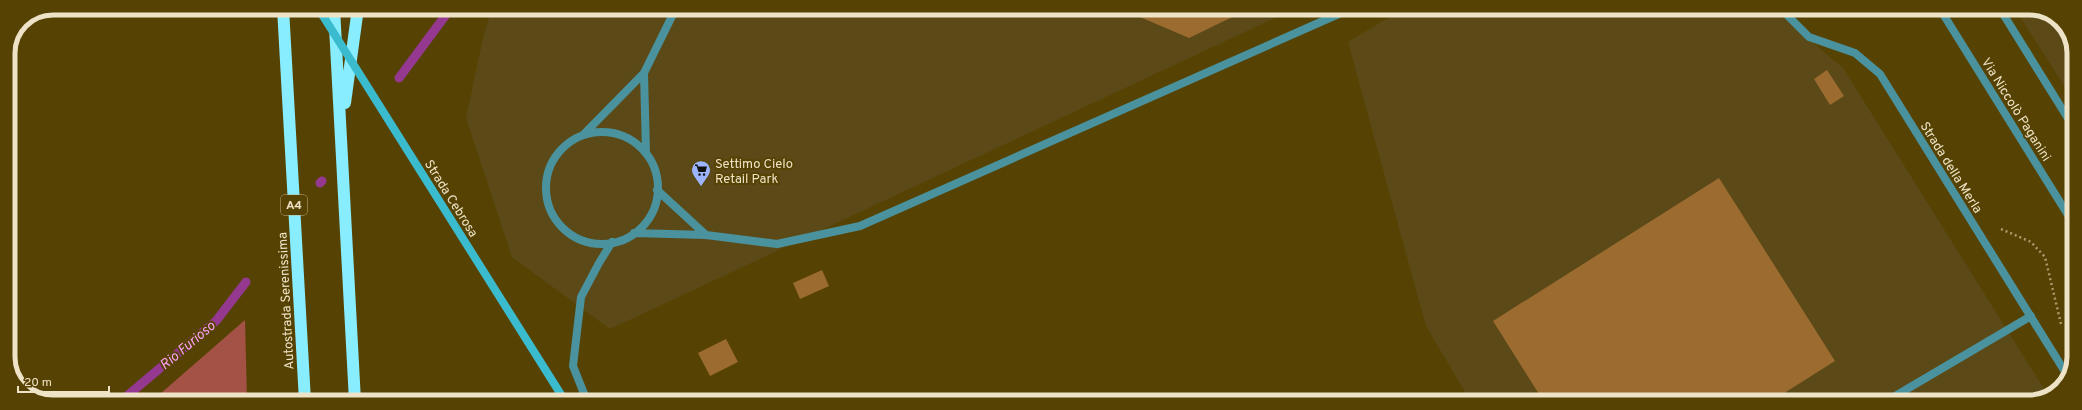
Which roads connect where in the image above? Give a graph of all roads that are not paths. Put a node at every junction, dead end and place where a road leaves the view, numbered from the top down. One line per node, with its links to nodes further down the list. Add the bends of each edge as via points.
1 (283, 15): 22 (highway, Autostrada Serenissima / A4)
2 (322, 15): 24 (main road, Strada Cebrosa, bridge)
3 (334, 15): 12 (highway)
4 (357, 15): 12 (highway)
5 (673, 15): 10 (street)
6 (1334, 15): 18 (street, via 860,226 777,244)
7 (1787, 15): 20 (street, Strada della Merla, via 1809,37 1855,53 1880,74)
8 (1944, 15): 16 (street, Via Niccolò Paganini)
9 (2004, 15): 11 (street)
10 (644, 74): 13 (street); 14 (street)
11 (2067, 117)
12 (341, 132): 23 (highway)
13 (583, 135): 14 (street, via 602,132 620,134 635,142); 19 (street, via 566,144 554,159 547,177 546,196 552,214 564,229 580,239 598,244)
14 (646, 153): 15 (street, via 654,168)
15 (657, 190): 17 (street, via 657,200 651,215); 18 (street)
16 (2067, 213)
17 (634, 233): 18 (street); 19 (street)
18 (706, 235)
19 (612, 242): 25 (street, via 581,297 573,366)
20 (2031, 316): 21 (street, Strada della Merla); 26 (street)
21 (2064, 370)
22 (305, 395)
23 (355, 395)
24 (561, 395)
25 (585, 395)
26 (1897, 395)

